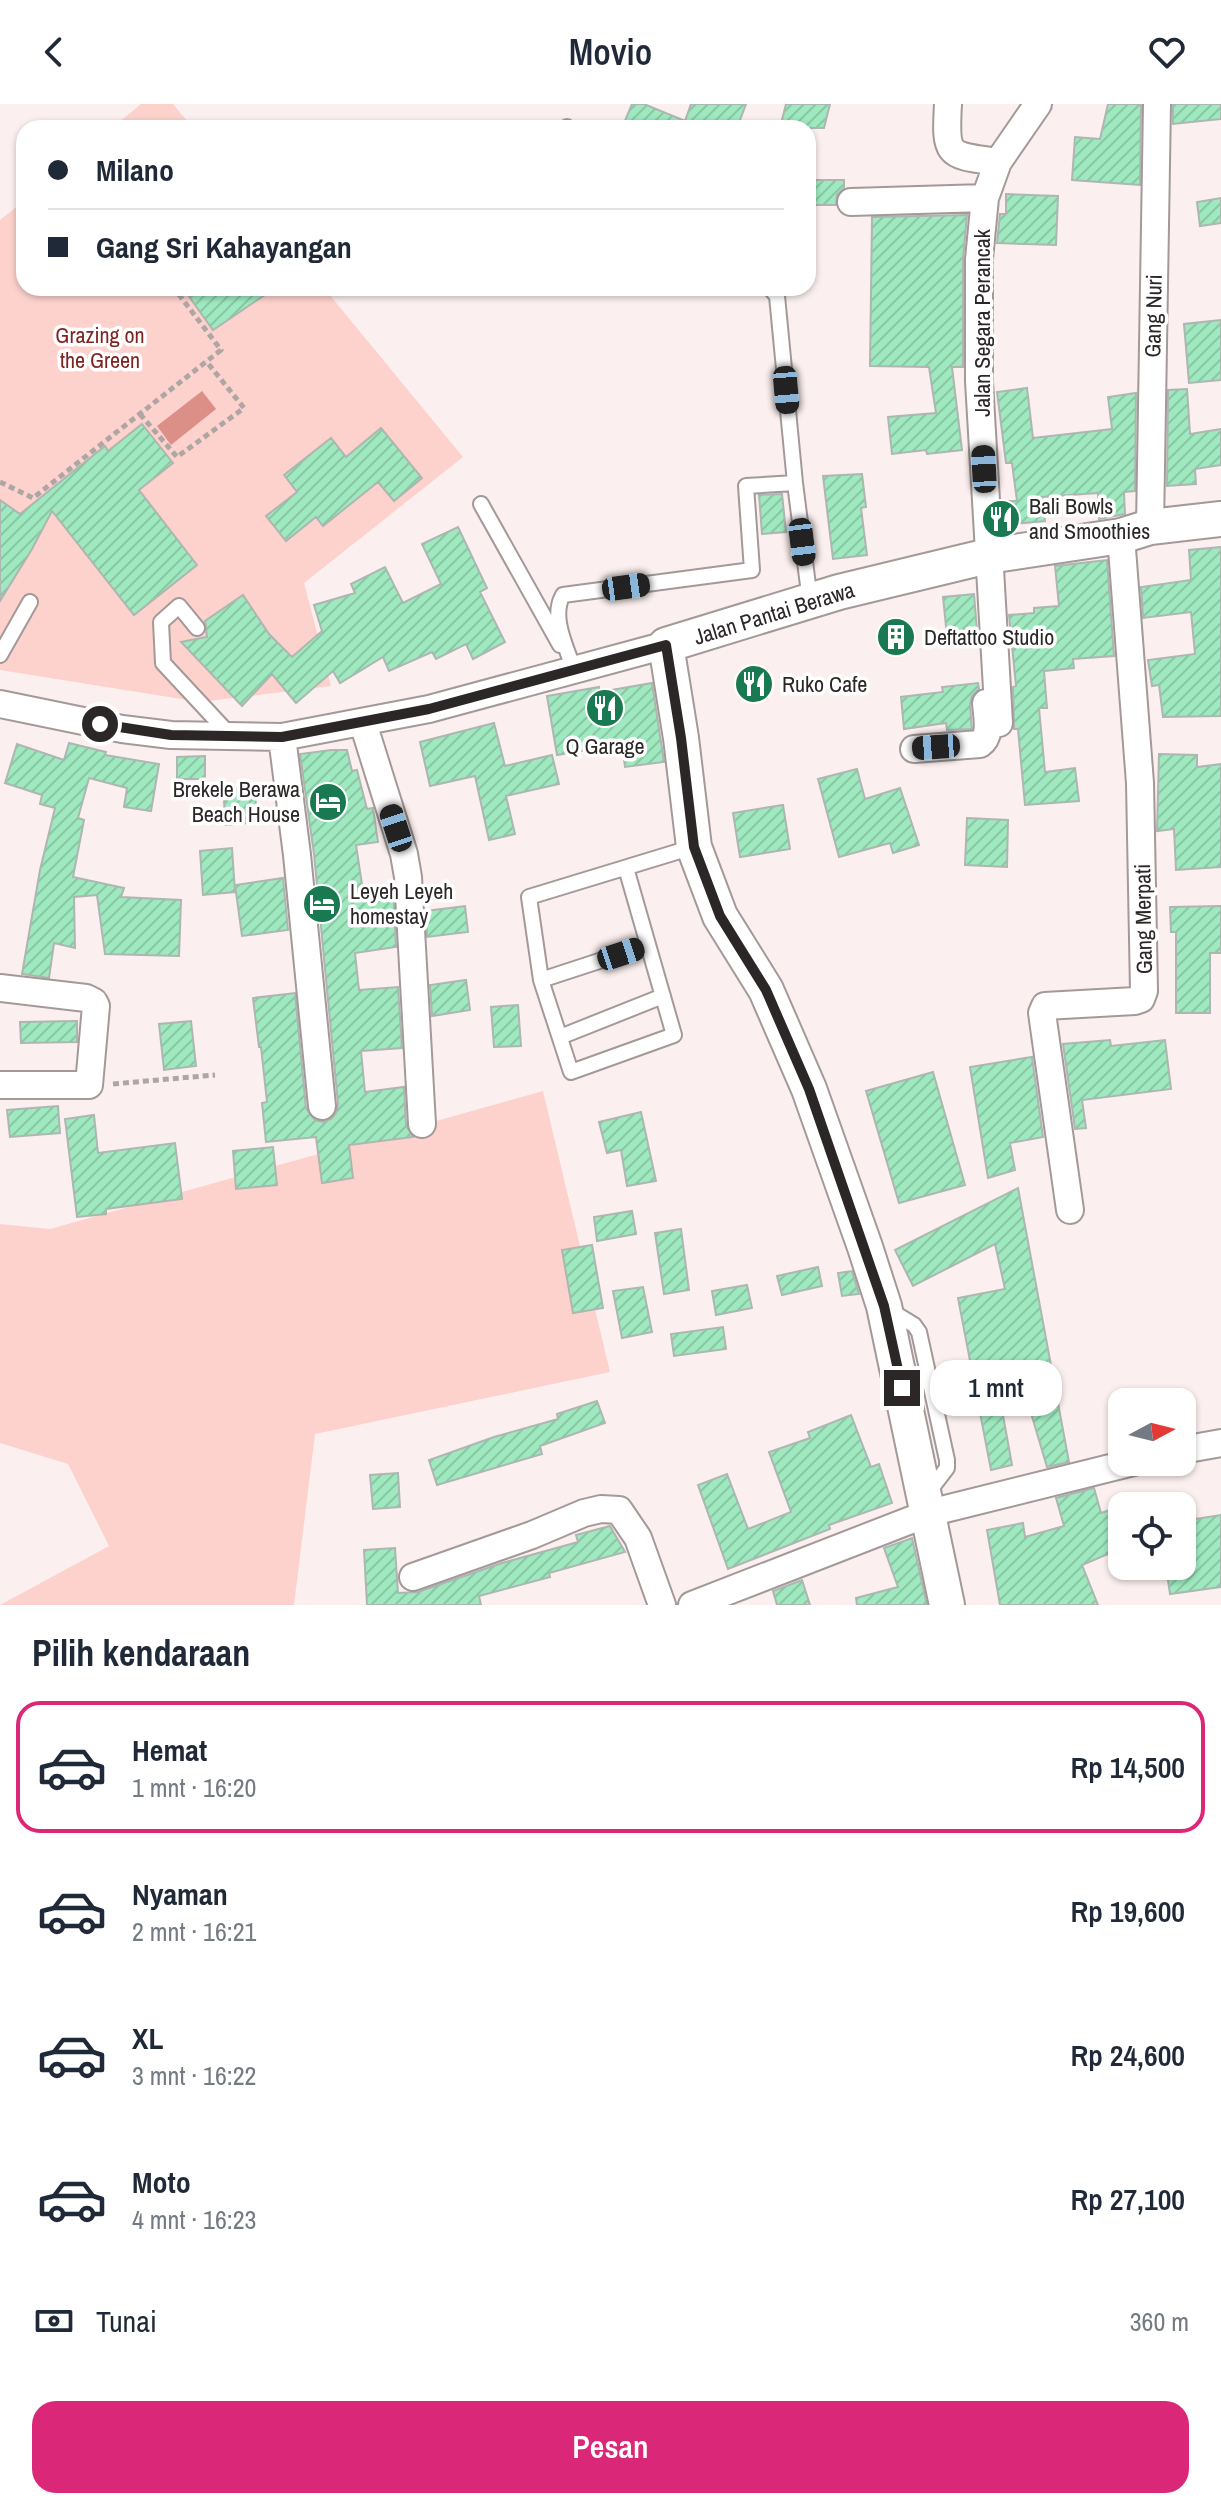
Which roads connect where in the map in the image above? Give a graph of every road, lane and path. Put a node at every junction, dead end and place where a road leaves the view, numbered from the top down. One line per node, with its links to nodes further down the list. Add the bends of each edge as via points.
1 (948, 104): 4 (street, via 949,147 957,155)
2 (1038, 104): 4 (street, Jalan Segara Perancak)
3 (1157, 104): 15 (street, Gang Nuri)
4 (998, 162): 5 (street, Jalan Segara Perancak)
5 (985, 198): 6 (street); 16 (street, Jalan Segara Perancak, via 979,259)
6 (851, 202)
7 (180, 296): 9 (path, via 221,350)
8 (777, 296): 12 (lane)
9 (206, 361): 10 (path); 10 (path, via 244,408 177,457)
10 (140, 414): 11 (path, via 33,498)
11 (0, 482)
12 (795, 483): 17 (lane); 22 (lane, via 746,486 752,570 563,595 557,616)
13 (481, 504): 22 (lane)
14 (1221, 519): 15 (street, Jalan Pantai Berawa)
15 (1135, 532): 16 (street, Jalan Pantai Berawa); 41 (street, Gang Merpati, via 1144,991 1135,1001 1045,1006 1042,1013)
16 (983, 558): 17 (street, Jalan Pantai Berawa); 25 (street); 28 (street, via 986,740)
17 (810, 601): 20 (street, Jalan Pantai Berawa)
18 (30, 602): 21 (lane)
19 (197, 628): 26 (lane, via 179,606 161,622 163,663)
20 (666, 645): 22 (street, Jalan Pantai Berawa); 29 (street)
21 (0, 655)
22 (574, 670): 24 (street, Jalan Pantai Berawa)
23 (0, 704): 26 (street, Jalan Pantai Berawa, via 122,729)
24 (363, 723): 27 (street, Jalan Pantai Berawa); 40 (street, via 408,877)
25 (999, 723)
26 (231, 735): 27 (street, Jalan Pantai Berawa)
27 (282, 737): 39 (street)
28 (914, 749)
29 (694, 847): 30 (lane); 45 (street, via 720,916 766,990 809,1089 884,1306)
30 (626, 868): 31 (lane); 32 (lane, via 529,897)
31 (648, 945): 32 (lane); 34 (lane)
32 (541, 980): 35 (lane)
33 (0, 988): 38 (street, via 94,1002)
34 (663, 996): 35 (lane); 35 (lane, via 674,1035 571,1072)
35 (560, 1037)
36 (215, 1075): 38 (path)
37 (0, 1085): 38 (street)
38 (89, 1085)
39 (322, 1106)
40 (422, 1124)
41 (1070, 1210)
42 (1221, 1443): 43 (street)
43 (1196, 1447)
44 (1108, 1467): 45 (street)
45 (928, 1504): 48 (street); 49 (street)
46 (413, 1577): 47 (street, via 610,1508 619,1510 638,1538)
47 (662, 1605)
48 (692, 1605)
49 (947, 1605)

